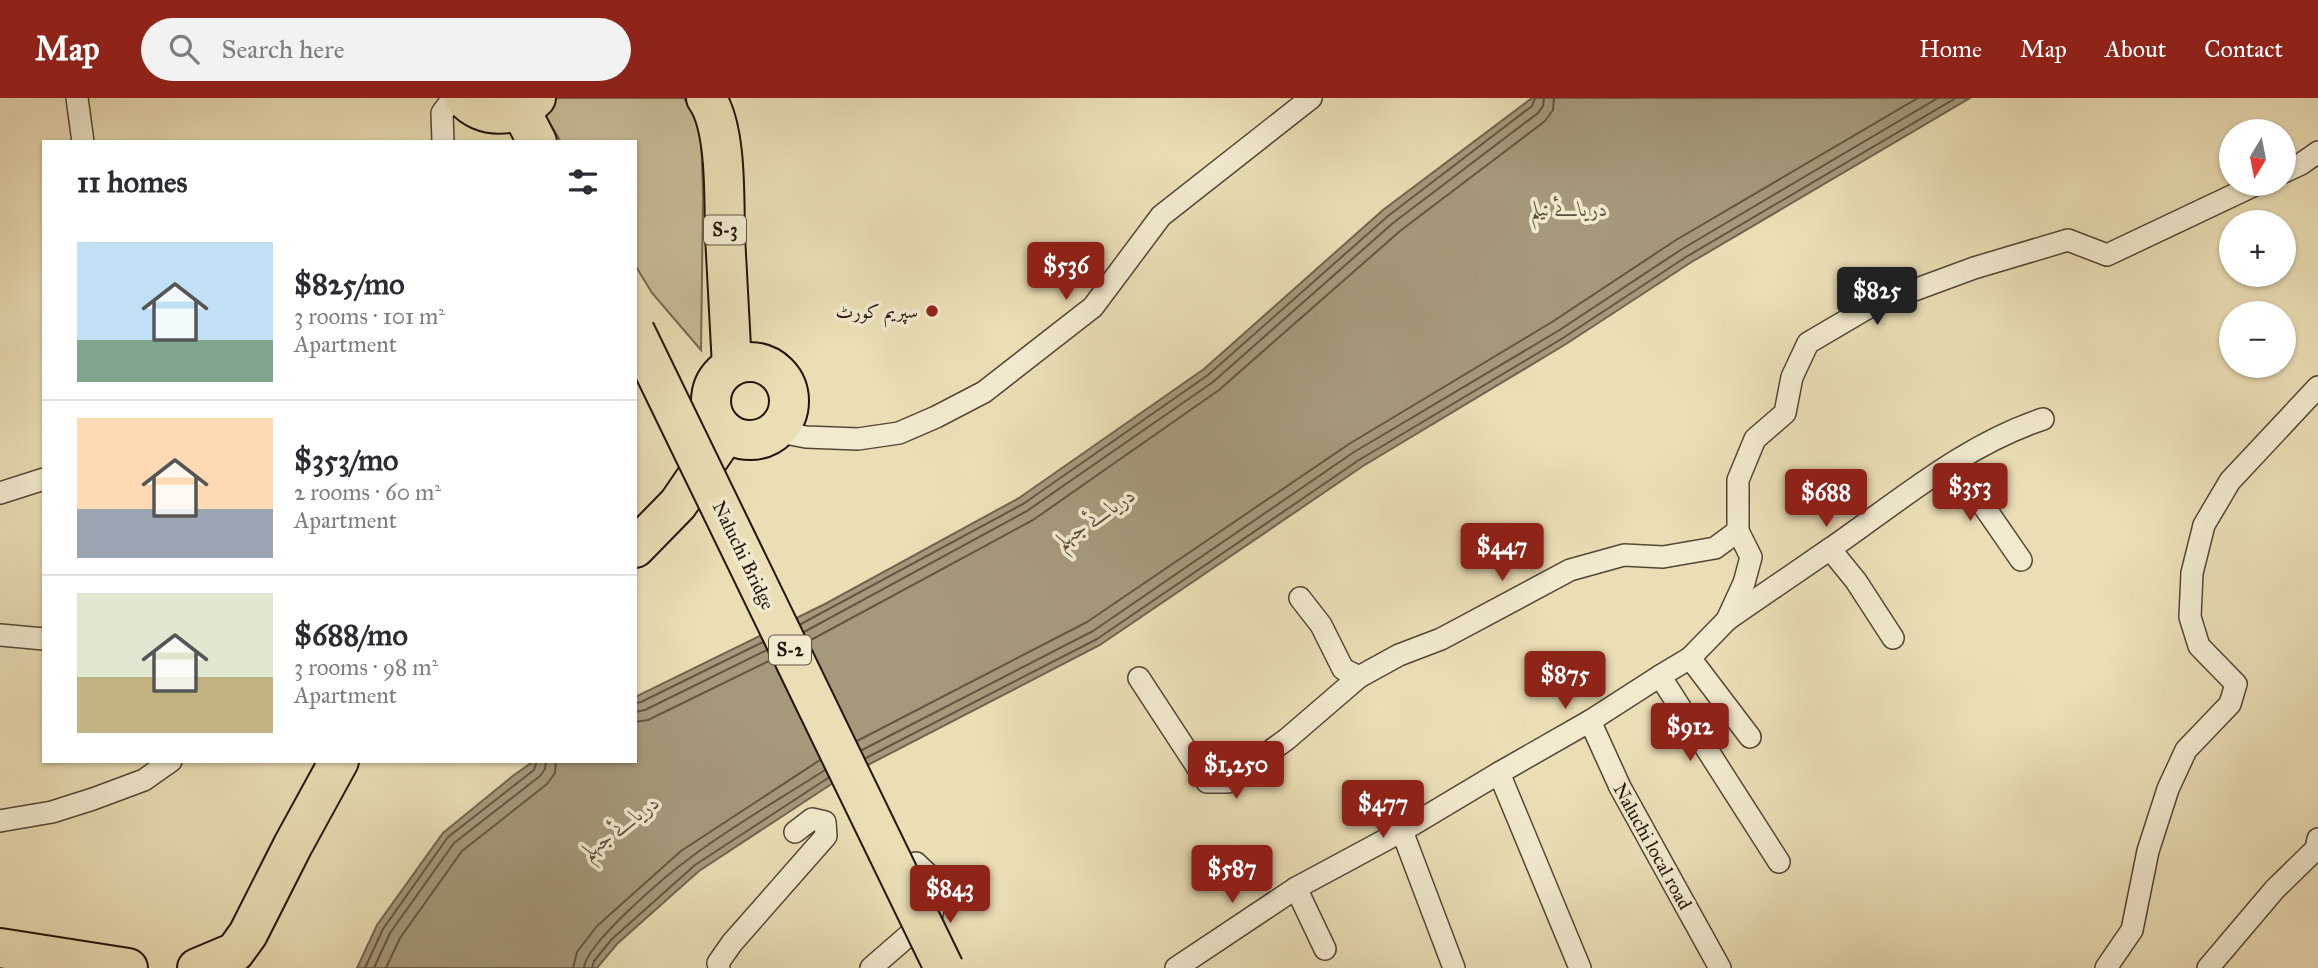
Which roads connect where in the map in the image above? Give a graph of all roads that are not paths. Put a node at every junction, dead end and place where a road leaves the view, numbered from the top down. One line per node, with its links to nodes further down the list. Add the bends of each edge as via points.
1 (77, 98): 7 (street)
2 (453, 98): 8 (street, via 442,113)
3 (464, 98): 6 (highway, via 482,111)
4 (706, 98): 13 (highway, S-3, via 717,125 723,168)
5 (1311, 98): 17 (street, via 1161,216 1093,307 984,392 899,433 858,439)
6 (531, 116)
7 (83, 140)
8 (443, 140)
9 (2318, 152): 10 (street)
10 (2296, 166)
11 (2232, 196): 21 (street, via 2107,255 2068,240 1974,268 1871,306 1808,343 1792,377 1785,413 1755,439 1738,480)
12 (637, 335): 53 (highway, Naluchi Bridge / S-2, bridge)
13 (732, 366): 16 (highway, via 721,374 710,397 712,411); 17 (highway, via 758,362 780,376 787,387 788,411)
14 (2318, 387): 57 (street, via 2230,481 2204,525 2192,573 2190,617 2199,646 2236,684 2230,704 2186,750 2168,789 2148,851 2132,930)
15 (2043, 419): 18 (street, via 2012,429)
16 (727, 432): 17 (highway, via 751,440); 22 (highway, via 678,504)
17 (774, 432)
18 (1954, 463): 23 (street); 24 (street)
19 (42, 480): 20 (street)
20 (0, 493)
21 (1738, 531): 26 (street, via 1751,557); 32 (street, via 1715,548 1663,557 1624,555 1570,570)
22 (637, 546)
23 (1830, 549): 26 (street); 28 (street)
24 (2021, 560)
25 (1300, 598): 32 (street, via 1321,625 1343,669)
26 (1727, 620): 30 (street)
27 (0, 635): 29 (street)
28 (1893, 638)
29 (42, 639)
30 (1690, 658): 31 (street); 35 (street)
31 (1660, 676): 34 (street); 43 (street)
32 (1359, 677): 33 (street, via 1228,782 1207,782)
33 (1139, 678)
34 (1590, 722): 38 (street); 56 (street, Naluchi local road, via 1620,788)
35 (1750, 737)
36 (168, 763): 39 (street, via 144,780 93,799)
37 (338, 763): 50 (highway, via 248,934 235,952)
38 (1499, 773): 40 (street); 55 (street)
39 (0, 821)
40 (1402, 831): 45 (street); 54 (street)
41 (795, 832): 51 (street, via 812,820 825,822 825,836 732,943)
42 (2318, 839): 58 (street, via 2316,849)
43 (1779, 862)
44 (916, 863): 52 (street, via 937,883 932,915)
45 (1296, 888): 47 (street); 48 (street)
46 (0, 948): 49 (highway)
47 (1325, 949)
48 (1188, 964)
49 (128, 968)
50 (197, 968)
51 (719, 968)
52 (871, 968)
53 (944, 968)
54 (1454, 968)
55 (1580, 968)
56 (1720, 968)
57 (2106, 968)
58 (2208, 968)

